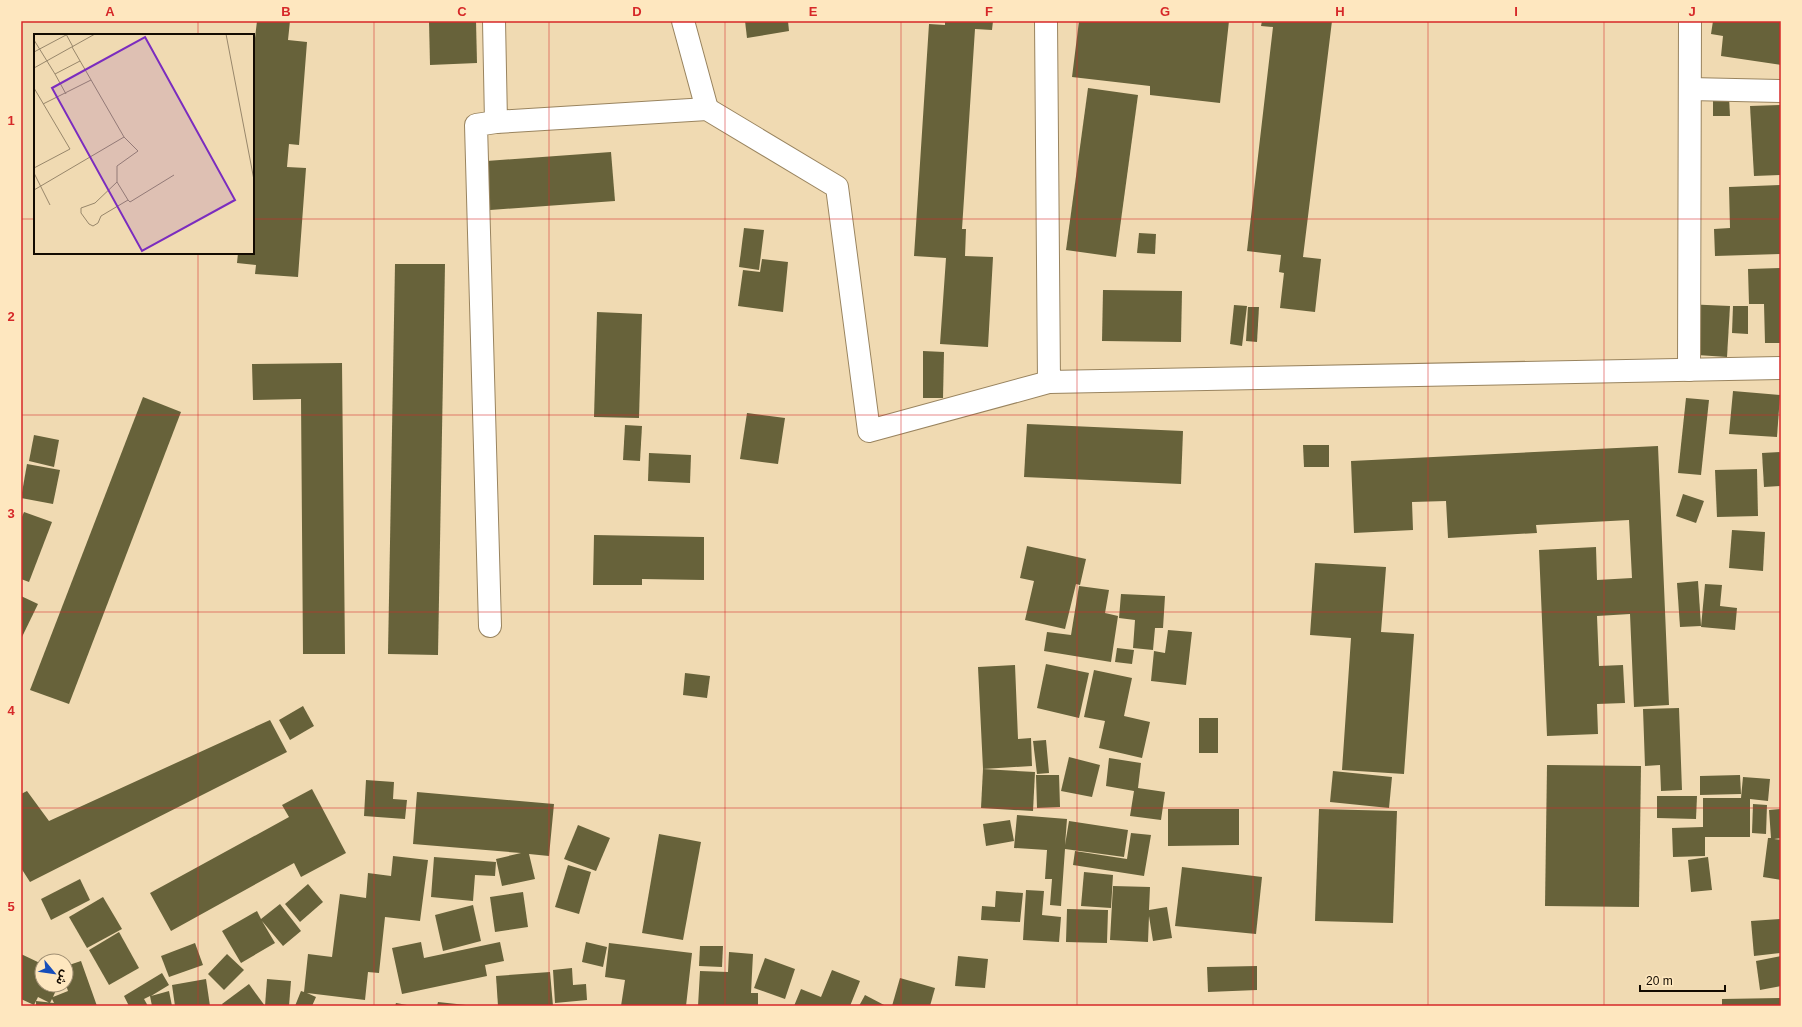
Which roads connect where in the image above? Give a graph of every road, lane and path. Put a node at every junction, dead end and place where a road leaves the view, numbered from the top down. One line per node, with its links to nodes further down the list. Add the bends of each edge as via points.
1 (494, 21): 8 (street)
2 (683, 21): 7 (street)
3 (1046, 21): 11 (street)
4 (1690, 21): 5 (street)
5 (1690, 89): 6 (street); 10 (street)
6 (1781, 91)
7 (707, 109): 8 (street); 11 (street, via 837,187 869,431)
8 (496, 122): 12 (street, via 476,125)
9 (1781, 368): 10 (street)
10 (1690, 370): 11 (street)
11 (1049, 382)
12 (490, 626)

